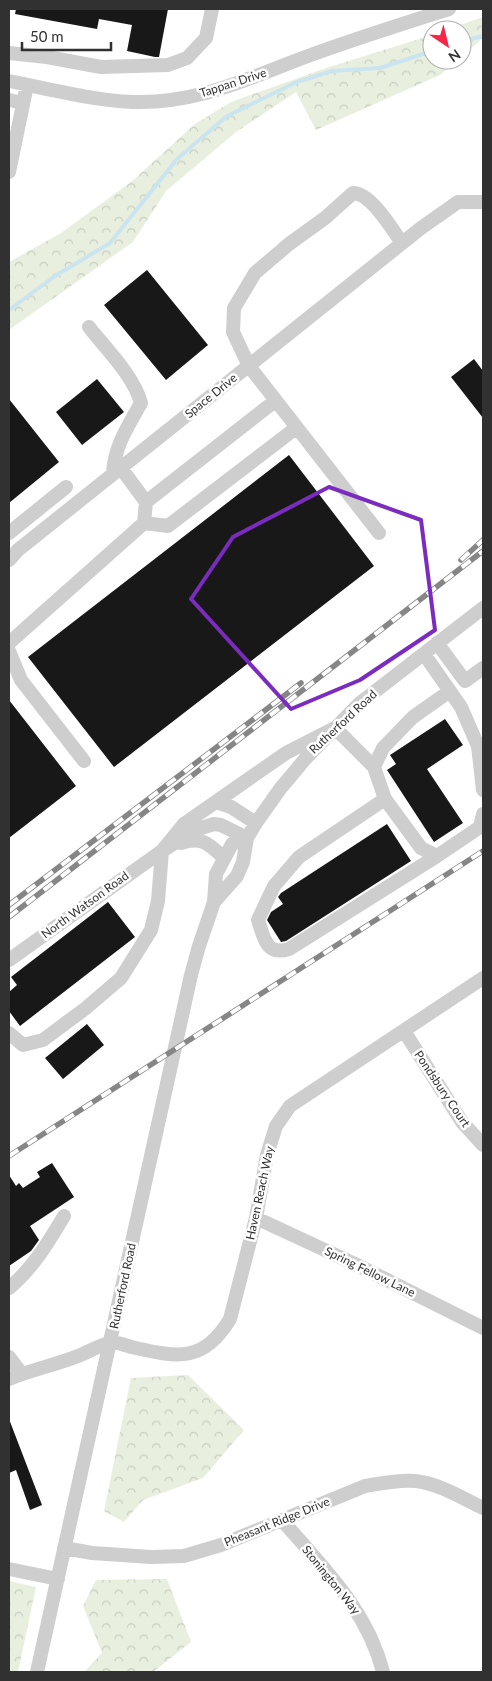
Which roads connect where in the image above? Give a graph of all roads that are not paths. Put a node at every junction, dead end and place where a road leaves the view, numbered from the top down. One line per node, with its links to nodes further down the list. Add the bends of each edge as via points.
1 (212, 9): 3 (street, via 206,38 187,58 168,66 101,67)
2 (449, 9): 5 (street, Tappan Drive, via 195,96 132,102)
3 (9, 52)
4 (9, 81): 5 (street, Tappan Drive)
5 (27, 85): 7 (street)
6 (9, 100): 7 (street)
7 (23, 103): 8 (street)
8 (9, 172)
9 (483, 202): 10 (street, Space Drive, via 458,202)
10 (402, 243): 12 (street, Space Drive); 12 (street, via 372,202 360,193 353,193 289,244 255,273 234,308 233,332)
11 (89, 327): 15 (street, via 132,382 141,403 125,430 114,461)
12 (248, 366): 13 (street); 15 (street, Space Drive)
13 (275, 401): 14 (street); 17 (street)
14 (296, 428): 18 (street, via 168,526); 20 (street)
15 (117, 471): 17 (street); 21 (street, Space Drive)
16 (66, 487): 19 (street)
17 (146, 502): 18 (street)
18 (144, 523): 23 (street)
19 (9, 533)
20 (379, 533)
21 (9, 560)
22 (483, 608): 24 (street, Rutherford Road)
23 (9, 643)
24 (437, 644): 26 (street, Rutherford Road); 27 (street, via 465,682)
25 (9, 651): 30 (street, via 20,680)
26 (424, 654): 28 (street); 29 (street, Rutherford Road, via 360,703)
27 (483, 668)
28 (450, 691): 31 (street, via 413,717 383,748); 32 (street, via 461,706 478,746)
29 (335, 728): 31 (street); 34 (street, North Watson Road, via 286,753); 36 (street, Rutherford Road, via 280,789)
30 (84, 761)
31 (374, 767): 33 (street)
32 (483, 790)
33 (385, 799): 39 (street, via 421,848); 39 (street, via 299,857 274,886 258,920 271,949 279,952 289,949)
34 (216, 802): 36 (street, via 231,807); 38 (street, North Watson Road, via 184,824)
35 (483, 814): 39 (street, via 480,827)
36 (256, 823): 37 (street, Rutherford Road)
37 (247, 838): 38 (street, North Watson Road, via 214,824 195,830); 40 (street, Rutherford Road, via 232,844); 41 (street, Rutherford Road, via 237,876)
38 (162, 850): 40 (street, North Watson Road, via 197,840 208,843); 42 (street, North Watson Road); 45 (street, via 158,901 151,930 121,978 43,1040 23,1045)
39 (437, 856)
40 (224, 858): 41 (street, Rutherford Road, via 216,874)
41 (214, 902): 51 (street, Rutherford Road, via 191,976)
42 (9, 960)
43 (483, 978): 44 (street, Haven Reach Way)
44 (404, 1031): 46 (street, Pondsbury Court, via 462,1122); 48 (street, Haven Reach Way, via 290,1106 276,1126 269,1147)
45 (9, 1033)
46 (483, 1144)
47 (64, 1216): 49 (street, via 39,1258)
48 (256, 1218): 50 (street, Spring Fellow Lane); 51 (street, Haven Reach Way, via 230,1319 212,1342 186,1355 166,1355)
49 (9, 1288)
50 (483, 1328)
51 (111, 1342): 53 (street); 57 (street, Rutherford Road)
52 (9, 1357): 53 (street)
53 (22, 1374): 54 (street)
54 (9, 1379)
55 (483, 1508): 56 (street, Pheasant Ridge Drive, via 438,1487 417,1481 401,1481 365,1486)
56 (282, 1520): 57 (street, Pheasant Ridge Drive, via 184,1556 151,1557); 61 (street, Stonington Way, via 357,1611 370,1633)
57 (64, 1548): 59 (street, Rutherford Road)
58 (9, 1569): 59 (street)
59 (58, 1578): 60 (street, Rutherford Road)
60 (37, 1672)
61 (383, 1672)

